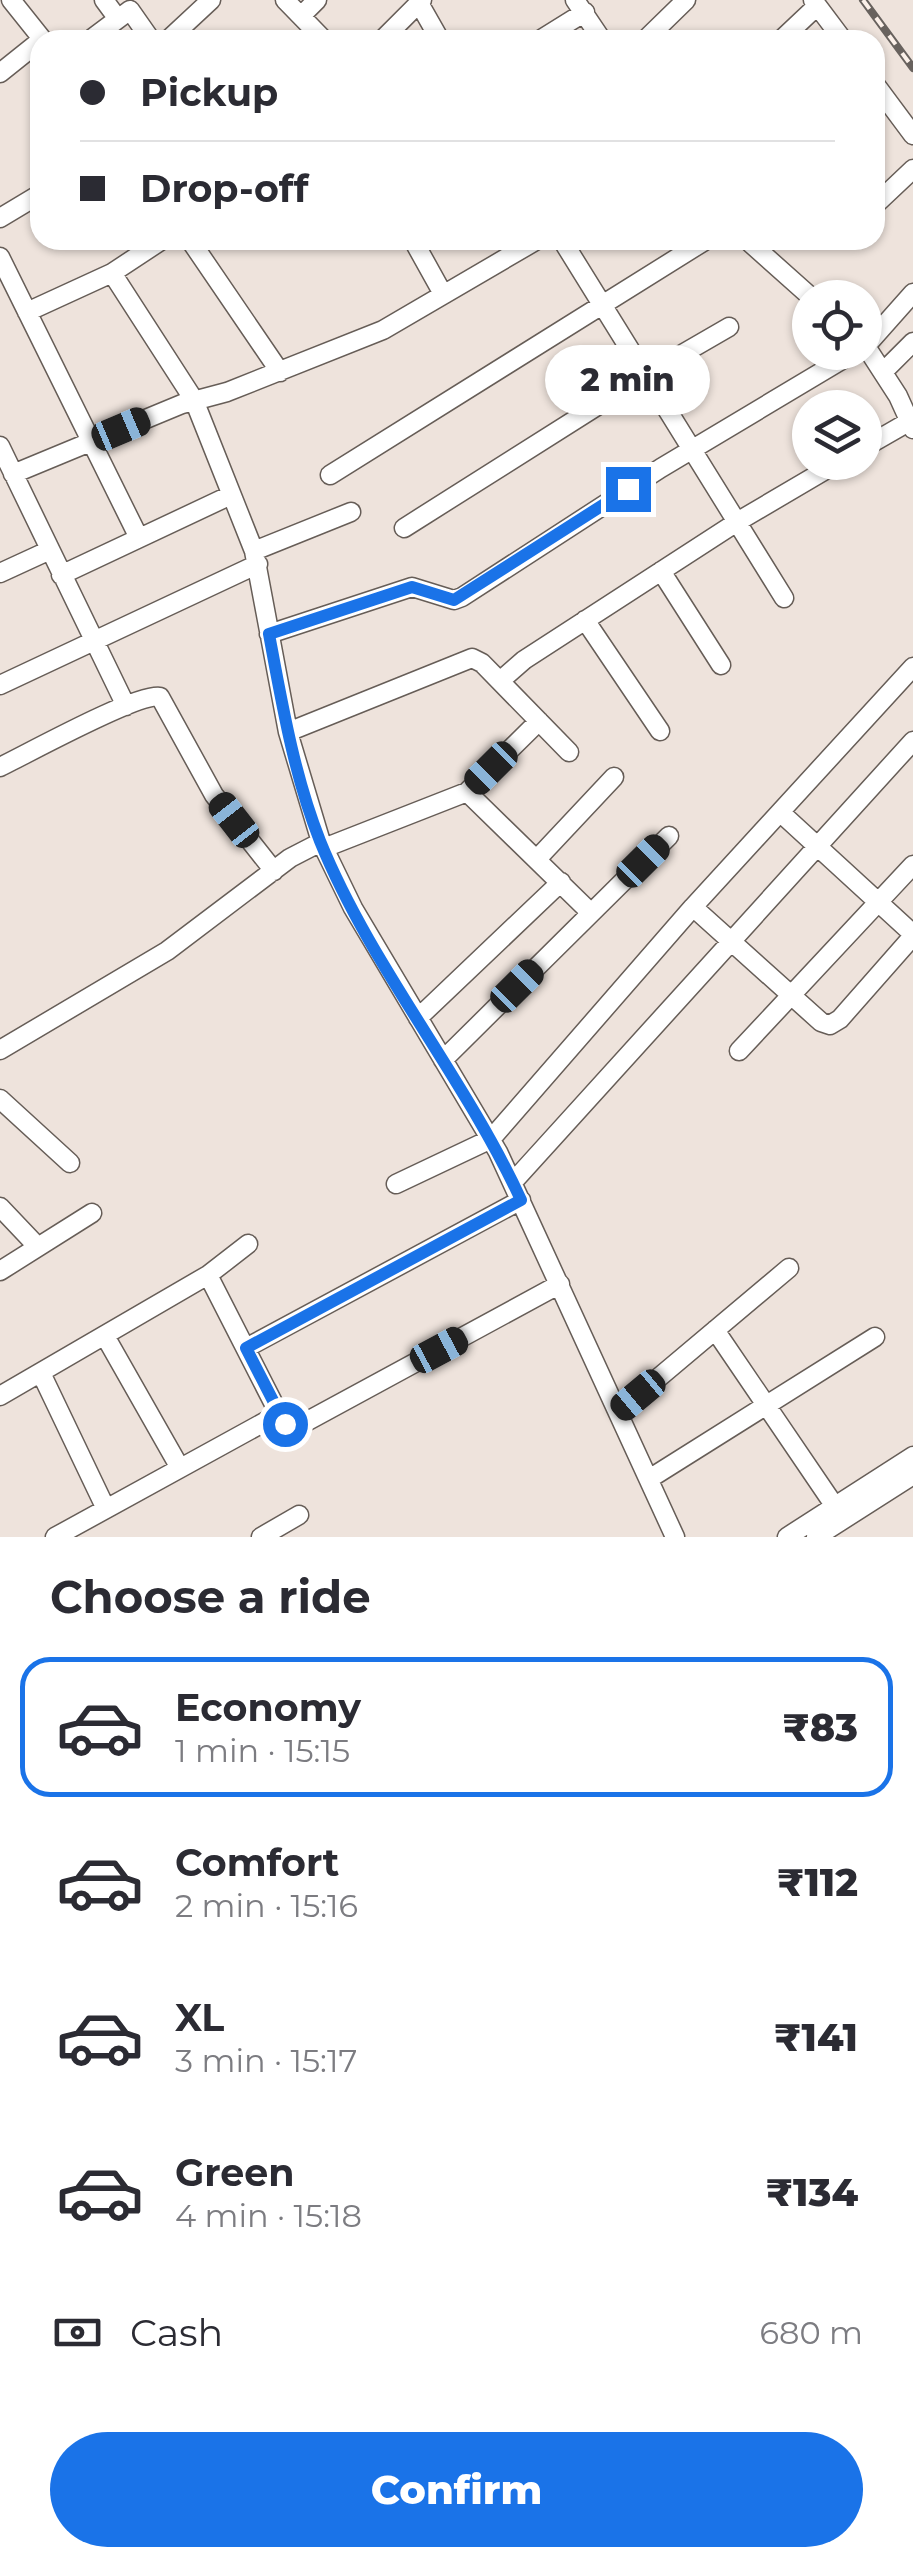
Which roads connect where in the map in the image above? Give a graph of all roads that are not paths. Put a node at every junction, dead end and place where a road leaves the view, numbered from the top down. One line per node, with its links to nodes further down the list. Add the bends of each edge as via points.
1 (11, 0): 12 (street)
2 (104, 0): 10 (street)
3 (211, 0): 14 (street)
4 (285, 0): 11 (street)
5 (316, 0): 11 (street)
6 (686, 0): 20 (street)
7 (420, 2): 16 (street); 17 (street)
8 (815, 3): 21 (street); 22 (street)
9 (580, 6): 18 (street); 19 (street)
10 (130, 10): 13 (street)
11 (301, 16): 15 (street)
12 (34, 30)
13 (103, 30)
14 (179, 30)
15 (314, 30)
16 (392, 30)
17 (435, 30)
18 (552, 30)
19 (596, 30)
20 (654, 30)
21 (791, 30)
22 (835, 30)
23 (30, 49): 24 (street)
24 (2, 69)
25 (885, 97): 26 (street)
26 (913, 135)
27 (913, 169): 28 (street)
28 (885, 196)
29 (30, 200): 30 (street)
30 (0, 218)
31 (147, 250): 39 (street)
32 (197, 250): 49 (street)
33 (419, 250): 41 (street)
34 (520, 250): 41 (street)
35 (568, 250): 43 (street)
36 (689, 250): 43 (street)
37 (758, 250): 40 (street)
38 (0, 257): 44 (street)
39 (112, 273): 44 (street); 52 (street)
40 (792, 280)
41 (444, 294): 49 (street, via 383,330)
42 (913, 294): 46 (street)
43 (601, 303): 51 (street); 58 (street)
44 (27, 312): 55 (street)
45 (730, 327): 51 (street)
46 (882, 327)
47 (913, 342): 50 (street)
48 (824, 370): 57 (street)
49 (280, 372): 52 (street)
50 (883, 372): 53 (street)
51 (646, 374): 57 (street); 64 (street)
52 (194, 400): 55 (street); 61 (street)
53 (911, 425): 54 (street)
54 (882, 439)
55 (91, 442): 60 (street); 65 (street)
56 (0, 446): 60 (street)
57 (692, 449): 63 (street); 73 (street, via 462,597 412,587)
58 (330, 475)
59 (809, 480): 63 (street)
60 (10, 482): 66 (street)
61 (231, 495): 65 (street); 67 (street)
62 (351, 512): 67 (street)
63 (738, 522): 68 (street); 71 (street)
64 (404, 528)
65 (138, 538): 70 (street)
66 (50, 550): 69 (street); 70 (street)
67 (256, 557): 73 (street); 74 (street)
68 (661, 571): 72 (street); 75 (street)
69 (0, 573)
70 (61, 575): 74 (street)
71 (784, 598)
72 (586, 620): 77 (street); 81 (street)
73 (269, 634): 82 (street)
74 (92, 640): 78 (street); 79 (street)
75 (721, 665)
76 (913, 667): 88 (street)
77 (500, 681): 80 (street); 82 (street, via 482,662 462,660)
78 (0, 685)
79 (126, 706): 85 (street); 94 (street, via 160,697 214,795)
80 (539, 720): 84 (street); 87 (street)
81 (660, 730)
82 (288, 732): 90 (street)
83 (913, 741): 91 (street)
84 (569, 752)
85 (0, 767)
86 (614, 777): 92 (street)
87 (467, 792): 90 (street); 92 (street)
88 (781, 813): 91 (street); 97 (street)
89 (669, 836): 98 (street)
90 (322, 845): 94 (street); 102 (street)
91 (817, 846): 96 (street); 100 (street)
92 (537, 859): 95 (street)
93 (913, 866): 96 (street)
94 (274, 871): 103 (street, via 167,951)
95 (561, 882): 98 (street); 102 (street)
96 (878, 902): 99 (street); 101 (street)
97 (693, 907): 100 (street); 107 (street)
98 (591, 912): 105 (street)
99 (913, 935): 101 (street, via 830,1025)
100 (731, 943): 101 (street); 110 (street)
101 (792, 994): 104 (street)
102 (418, 1018): 105 (street)
103 (0, 1050)
104 (738, 1051)
105 (443, 1060): 107 (street)
106 (0, 1098): 108 (street)
107 (490, 1139): 109 (street); 110 (street)
108 (70, 1163)
109 (396, 1184)
110 (517, 1191): 118 (street); 122 (street)
111 (0, 1207): 114 (street)
112 (92, 1214): 114 (street)
113 (248, 1244): 117 (street)
114 (38, 1247): 116 (street)
115 (789, 1268): 119 (street)
116 (0, 1271)
117 (208, 1276): 120 (street); 122 (street)
118 (560, 1284): 126 (street); 127 (street, via 297,1429)
119 (716, 1330): 125 (street); 126 (street)
120 (105, 1336): 123 (street); 129 (street)
121 (875, 1338): 125 (street)
122 (246, 1348): 127 (street)
123 (40, 1373): 124 (street); 133 (street)
124 (0, 1396)
125 (768, 1404): 131 (street); 132 (street)
126 (619, 1411): 131 (street)
127 (279, 1414): 129 (street)
128 (913, 1456): 132 (street)
129 (180, 1468): 133 (street)
130 (913, 1475): 140 (street)
131 (649, 1479): 138 (street)
132 (834, 1505): 139 (street)
133 (106, 1509): 135 (street)
134 (298, 1516): 137 (street)
135 (78, 1532): 136 (street)
136 (54, 1537)
137 (262, 1537)
138 (675, 1537)
139 (787, 1537)
140 (816, 1537)

